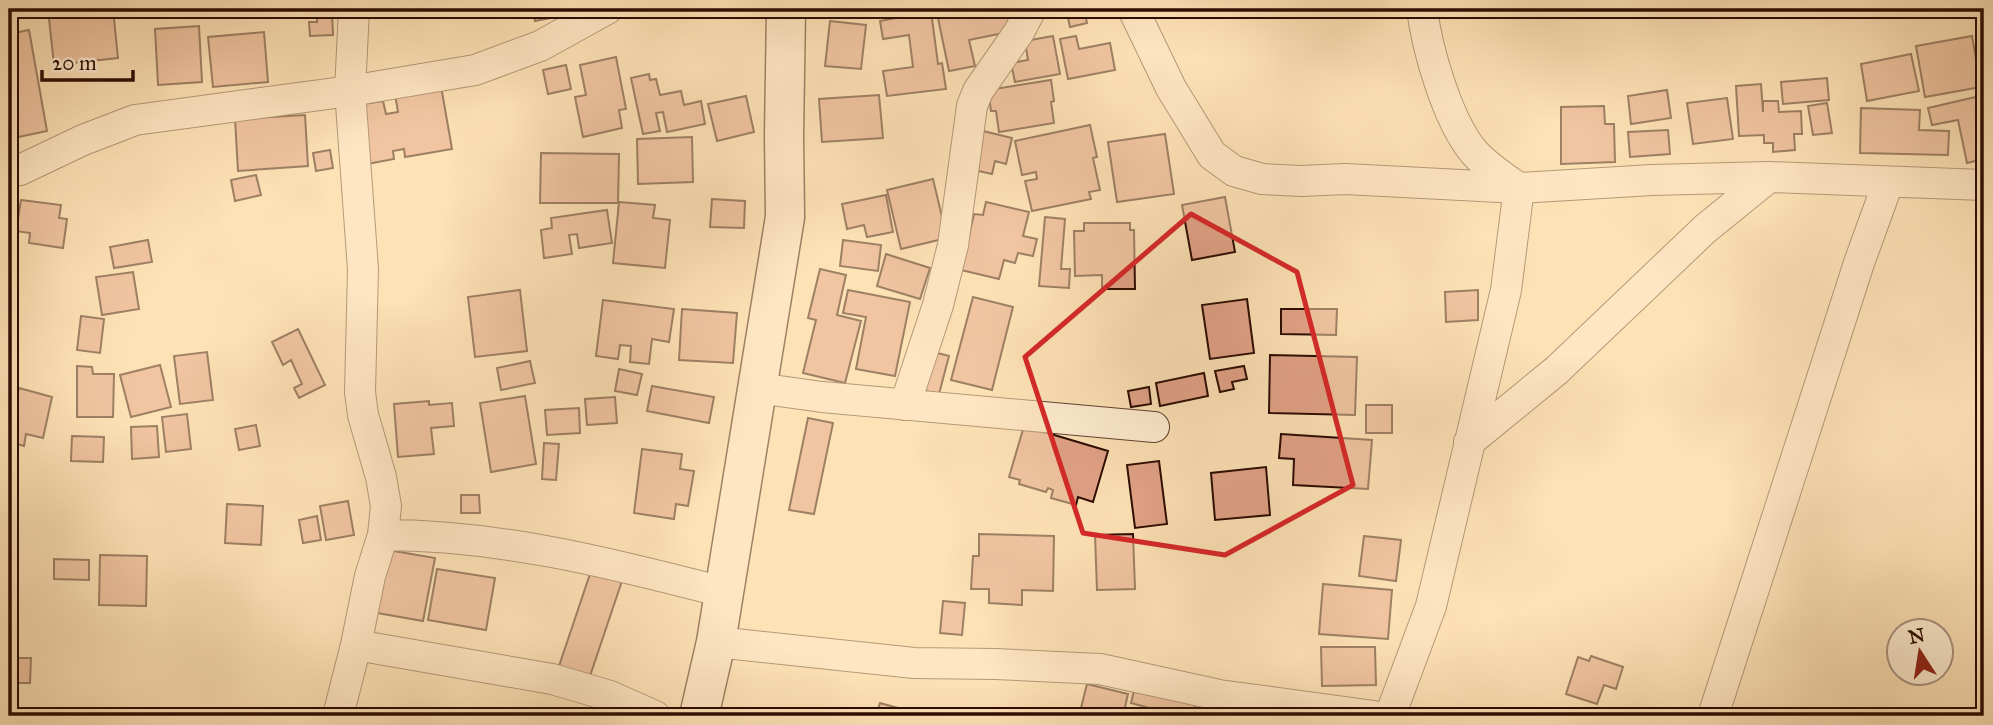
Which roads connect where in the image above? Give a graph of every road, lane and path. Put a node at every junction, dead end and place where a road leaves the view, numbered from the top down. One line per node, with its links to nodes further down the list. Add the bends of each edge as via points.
1 (354, 9): 7 (street)
2 (607, 9): 7 (street, via 540,46 475,70)
3 (786, 9): 13 (street, via 785,217)
4 (1031, 9): 14 (street, via 972,106 953,245)
5 (1133, 9): 12 (street, via 1192,125 1212,155 1234,171 1262,179)
6 (1422, 9): 12 (street, via 1442,89 1457,125 1495,173)
7 (350, 91): 8 (street, via 135,121); 17 (street, via 363,269 360,392 386,506)
8 (9, 172)
9 (1769, 177): 10 (street); 12 (street); 16 (street, via 1705,229 1557,370)
10 (1888, 183): 11 (street); 27 (street)
11 (1984, 185)
12 (1519, 188): 16 (street, via 1506,290)
13 (757, 388): 14 (street); 18 (street)
14 (905, 405): 15 (street)
15 (1154, 427)
16 (1469, 442): 26 (street, via 1431,606)
17 (383, 536): 18 (street, via 513,544); 20 (street)
18 (723, 592): 19 (street)
19 (716, 642): 21 (street, via 914,663 1100,669); 24 (street)
20 (356, 645): 22 (street); 23 (street, via 552,679 610,696)
21 (1214, 706): 25 (street)
22 (338, 716)
23 (655, 716)
24 (699, 716)
25 (1374, 716)
26 (1390, 716)
27 (1713, 716)

